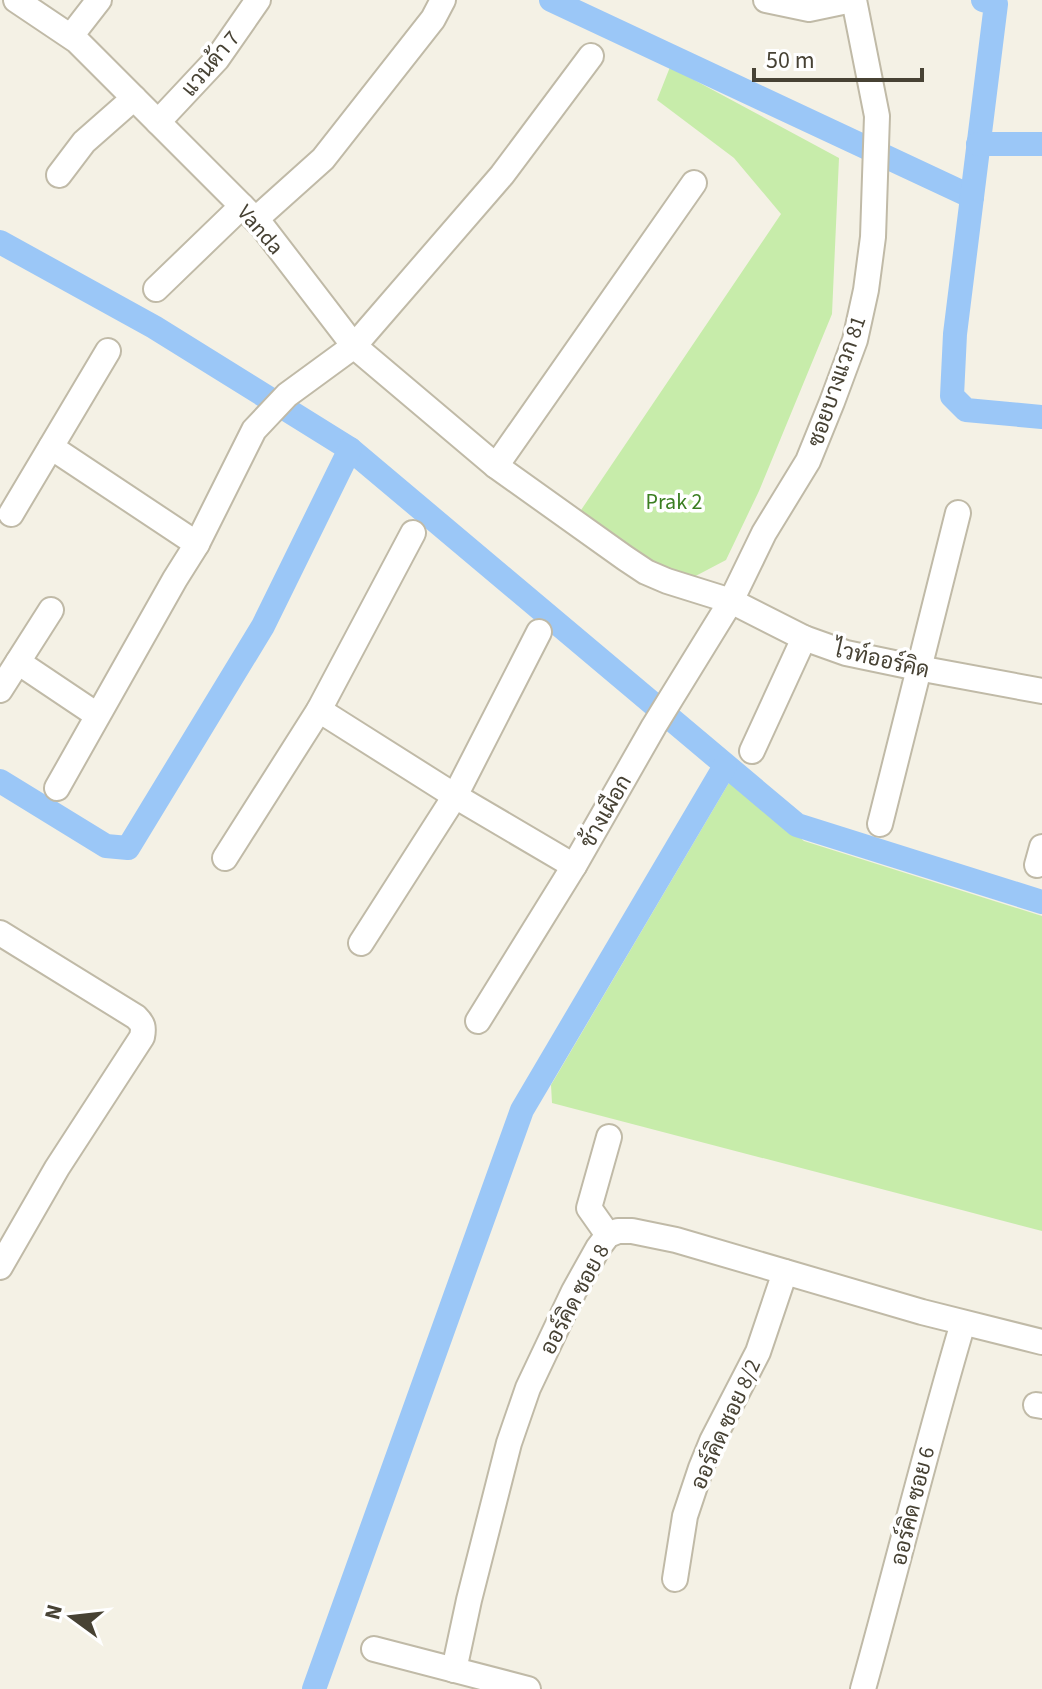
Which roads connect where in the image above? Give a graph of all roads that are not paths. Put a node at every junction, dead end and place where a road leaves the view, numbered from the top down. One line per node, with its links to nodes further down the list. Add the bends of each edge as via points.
1 (16, 0): 7 (street, Vanda)
2 (99, 0): 7 (street)
3 (258, 0): 10 (street, แวนด้า 7, via 217,59)
4 (443, 0): 13 (street, via 323,159)
5 (766, 0): 6 (street, via 809,9)
6 (853, 0): 23 (street, ซอยบางแวก 81, via 877,116 866,290 855,340 808,461)
7 (71, 36): 9 (street, Vanda)
8 (591, 56): 15 (street, via 502,175)
9 (134, 98): 10 (street, Vanda); 11 (street, via 84,142)
10 (158, 122): 13 (street, Vanda)
11 (59, 175)
12 (694, 183): 18 (street)
13 (249, 213): 14 (street); 15 (street, Vanda)
14 (156, 289)
15 (354, 346): 18 (street, Vanda); 22 (street, via 263,418)
16 (108, 351): 17 (street)
17 (51, 447): 20 (street); 22 (street)
18 (496, 466): 23 (street, Vanda, via 646,572)
19 (958, 513): 28 (street)
20 (11, 514)
21 (413, 533): 31 (street)
22 (197, 544): 32 (street)
23 (731, 601): 26 (street, ไวท์ออร์คิด); 38 (street, ช้างเผือก)
24 (51, 610): 27 (street)
25 (539, 632): 35 (street)
26 (804, 638): 28 (street, ไวท์ออร์คิด); 33 (street)
27 (18, 662): 29 (street); 32 (street)
28 (918, 668): 30 (street, ไวท์ออร์คิด); 36 (street)
29 (0, 690)
30 (1042, 691)
31 (319, 710): 35 (street); 37 (street)
32 (97, 715): 34 (street)
33 (752, 751)
34 (57, 788)
35 (455, 796): 38 (street); 40 (street)
36 (880, 824)
37 (225, 858)
38 (574, 866): 41 (street, ช้างเผือก)
39 (0, 933): 44 (street, via 136,1017 144,1030)
40 (361, 943)
41 (478, 1021)
42 (609, 1137): 43 (street, via 589,1208)
43 (608, 1235): 45 (street, ออร์คิด ซอย 8, via 632,1231 676,1240); 50 (street, ออร์คิด ซอย 8, via 574,1291 528,1388 509,1443)
44 (0, 1267)
45 (785, 1272): 46 (street, ออร์คิด ซอย 8); 48 (street, ออร์คิด ซอย 8/2, via 758,1352 701,1468 685,1516)
46 (963, 1323): 47 (street, ออร์คิด ซอย 8); 52 (street, ออร์คิด ซอย 6)
47 (1042, 1342)
48 (675, 1579)
49 (374, 1649): 50 (street)
50 (454, 1670): 51 (street)
51 (528, 1689)
52 (863, 1689)

